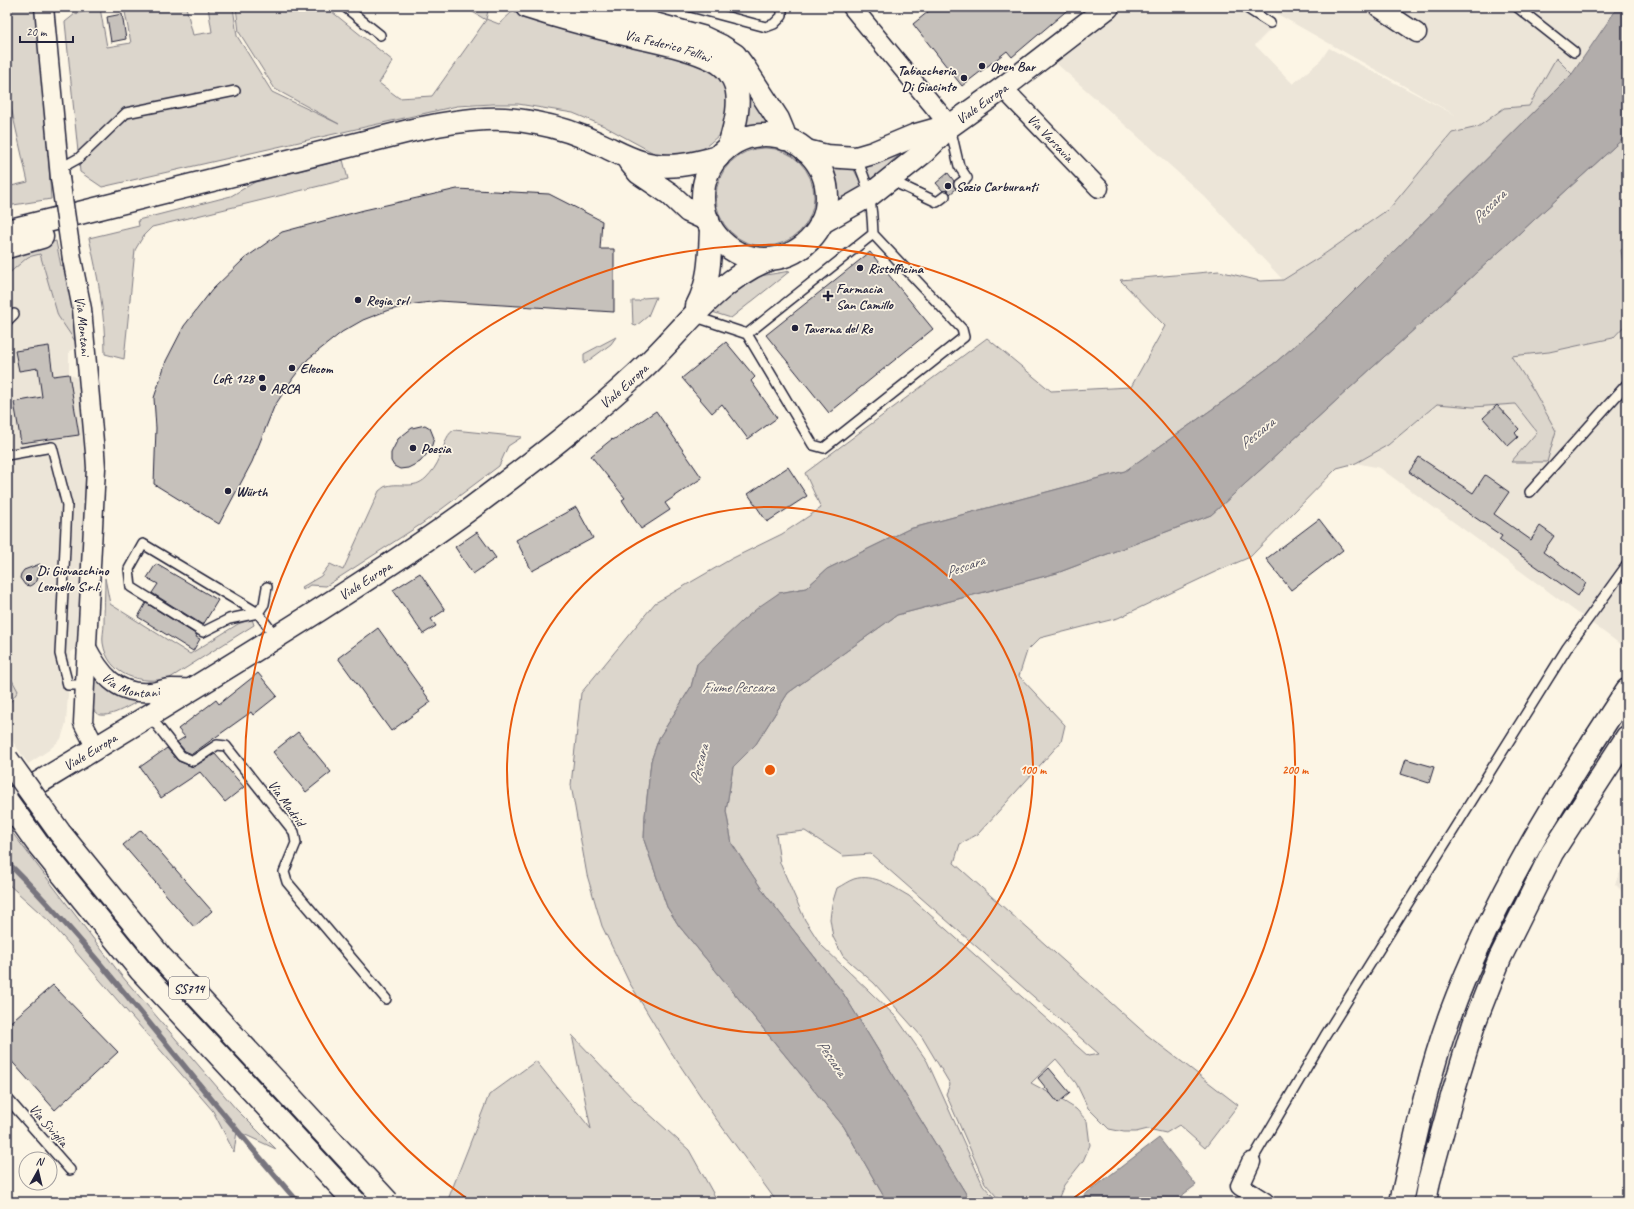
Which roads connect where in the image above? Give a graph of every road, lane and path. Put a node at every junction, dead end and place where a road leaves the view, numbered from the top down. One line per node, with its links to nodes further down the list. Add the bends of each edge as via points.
1 (44, 7): 24 (street, Via Montani)
2 (345, 7): 14 (lane)
3 (527, 7): 21 (main road, Via Federico Fellini, via 687,50 714,60 727,69 734,79 739,95 734,131)
4 (593, 7): 19 (main road, Via Federico Fellini, via 702,37 735,55 778,119)
5 (691, 7): 6 (lane, via 766,27 774,24 782,16)
6 (782, 7)
7 (852, 7): 18 (street)
8 (1108, 7): 16 (main road, Viale Europa)
9 (1245, 7): 12 (lane)
10 (1378, 7): 13 (street)
11 (1517, 7): 15 (lane)
12 (1270, 23)
13 (1417, 33)
14 (380, 35)
15 (1574, 52)
16 (1003, 88): 18 (main road, Viale Europa); 27 (street, Via Varsavia)
17 (235, 91): 24 (lane, via 126,113 79,158)
18 (950, 126): 23 (main road, Viale Europa, via 916,135); 25 (main road, Viale Europa, via 924,152); 26 (lane, via 959,166 967,178)
19 (785, 139): 20 (main road); 21 (main road, via 773,136 750,137)
20 (806, 151): 23 (main road, Viale Europa, via 826,156); 33 (main road, via 817,164 824,180 827,197)
21 (724, 152): 22 (main road, via 688,165 672,166 657,166); 34 (main road, via 709,171 704,187 704,204)
22 (627, 158): 30 (main road, via 581,135 536,122 472,119 413,130); 34 (main road, via 639,173)
23 (856, 158): 28 (lane)
24 (59, 173): 50 (street, Via Montani, bridge, via 82,309 96,460)
25 (889, 180): 28 (main road, Viale Europa); 29 (lane, via 938,202)
26 (959, 184)
27 (1099, 188)
28 (870, 195): 33 (main road, Viale Europa); 36 (lane)
29 (945, 196)
30 (87, 211): 32 (main road); 37 (main road, via 58,232)
31 (7, 220): 32 (main road)
32 (44, 222): 35 (main road)
33 (821, 223): 38 (main road, via 800,248)
34 (709, 224): 38 (main road, via 717,236 732,249 750,257); 40 (main road, Viale Europa, via 710,259 707,278)
35 (7, 231)
36 (873, 234): 42 (lane); 42 (lane, via 962,329 964,336 824,448 813,445)
37 (7, 247)
38 (770, 258): 40 (main road, Viale Europa, via 749,268 724,285)
39 (14, 314): 41 (lane)
40 (692, 316): 42 (lane); 49 (main road, Viale Europa, via 638,374 474,506 407,553)
41 (7, 321)
42 (746, 334)
43 (1627, 384): 45 (lane)
44 (7, 455): 51 (lane, via 52,447 67,505 60,654 68,684)
45 (1530, 492)
46 (1627, 565): 61 (lane, via 1567,648 1329,1029)
47 (267, 587): 48 (lane, via 264,604)
48 (258, 613): 48 (lane, via 144,544 129,569 131,587 203,632 229,619); 49 (lane)
49 (276, 637): 52 (main road, Viale Europa)
50 (86, 646): 51 (street, Via Montani); 52 (street, Via Montani, via 99,670 127,689 151,692 170,688)
51 (84, 685): 56 (street, Via Montani, via 83,723)
52 (193, 688): 54 (main road, Viale Europa)
53 (1627, 690): 66 (main road, via 1514,874 1477,949 1450,1015 1428,1082)
54 (149, 715): 56 (main road, Viale Europa); 59 (lane, Via Madrid, via 181,756 193,761 217,745 226,746 294,832 296,843 284,872 287,882)
55 (1627, 737): 67 (main road, via 1552,853 1500,958 1474,1024)
56 (96, 748): 58 (main road, Viale Europa)
57 (7, 759): 64 (main road, SS714, bridge, via 60,833 160,956)
58 (7, 802): 63 (main road, SS714, bridge, via 141,971)
59 (386, 999)
60 (7, 1098): 62 (lane, Via Siviglia)
61 (1251, 1162): 65 (street, via 1240,1186)
62 (70, 1170)
63 (355, 1202)
64 (388, 1202)
65 (1265, 1202)
66 (1401, 1202)
67 (1425, 1202)

